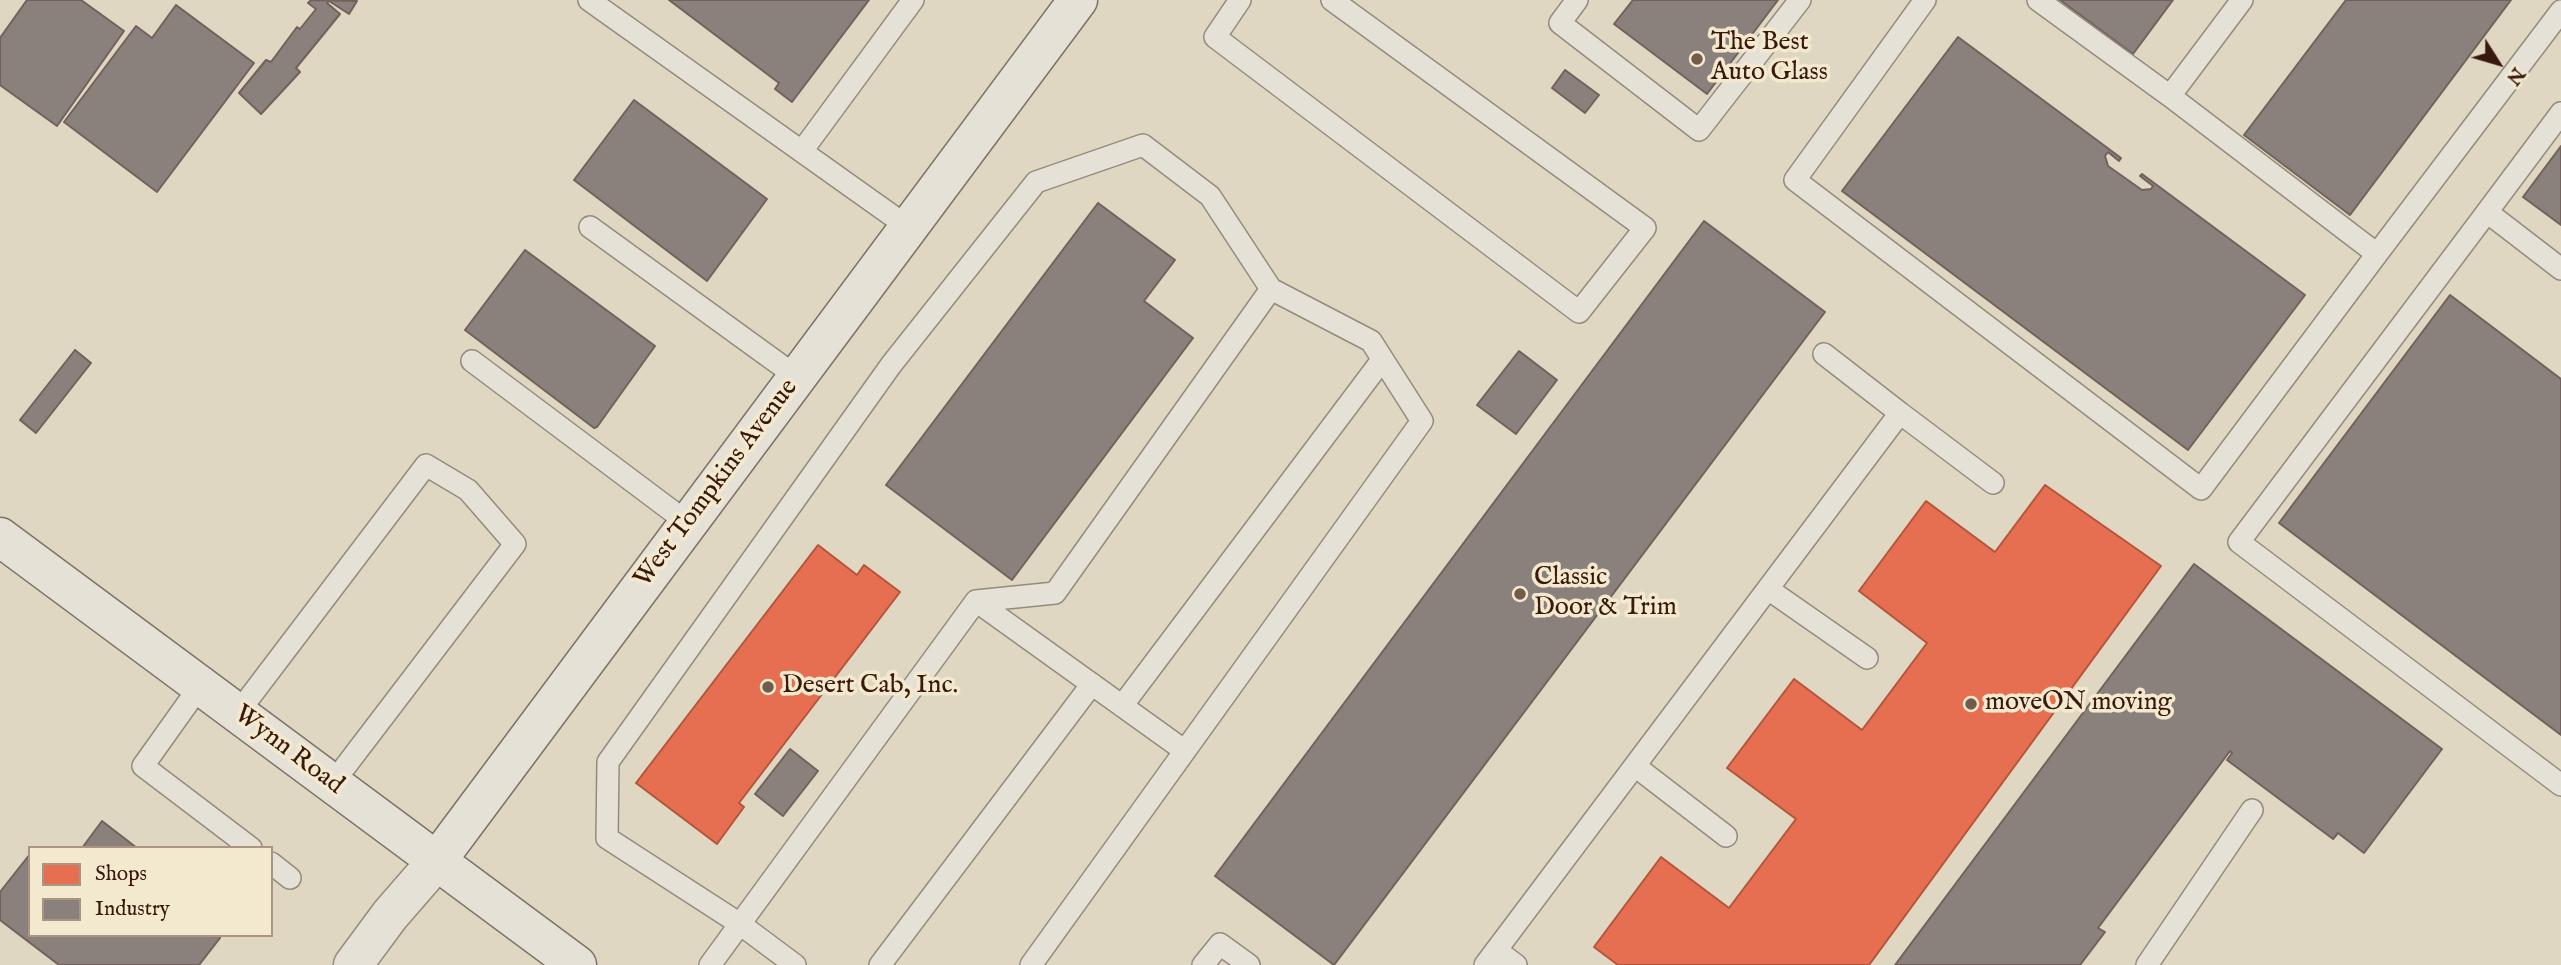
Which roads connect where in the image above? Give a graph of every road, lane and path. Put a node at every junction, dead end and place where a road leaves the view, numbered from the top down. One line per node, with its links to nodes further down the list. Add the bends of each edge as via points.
1 (589, 0): 14 (lane)
2 (913, 0): 14 (lane)
3 (1078, 0): 17 (street, West Tompkins Avenue)
4 (1240, 0): 5 (lane, via 1214,37 1579,312 1645,228)
5 (1332, 0)
6 (1577, 0): 7 (lane, via 1560,23 1699,130)
7 (1800, 0)
8 (1925, 0): 18 (lane, via 1795,180 2201,489)
9 (2038, 0): 12 (lane)
10 (2242, 0): 12 (lane)
11 (2561, 11): 18 (lane)
12 (2170, 96): 18 (lane)
13 (2561, 113): 15 (lane)
14 (802, 152): 17 (lane)
15 (2487, 212): 19 (lane); 39 (lane, via 2239,542)
16 (590, 227): 24 (lane)
17 (908, 227): 24 (street, West Tompkins Avenue)
18 (2377, 254)
19 (2561, 269)
20 (1270, 289): 22 (lane, via 1371,341); 30 (lane, via 1055,593); 46 (lane, via 1210,196 1143,145 1036,182 891,365 608,762 607,838)
21 (1824, 354): 25 (lane)
22 (1382, 360): 34 (lane); 36 (lane, via 1422,421)
23 (472, 361): 27 (lane)
24 (797, 376): 27 (street, West Tompkins Avenue)
25 (1900, 413): 26 (lane); 29 (lane)
26 (1993, 483)
27 (688, 523): 43 (street, West Tompkins Avenue)
28 (0, 537): 33 (street, Wynn Road)
29 (1768, 589): 31 (lane); 37 (lane)
30 (976, 601): 32 (lane); 46 (lane)
31 (1867, 658)
32 (1092, 684): 34 (lane); 52 (lane)
33 (200, 686): 35 (street, Wynn Road); 42 (lane, via 143,766)
34 (1122, 706): 36 (lane)
35 (237, 713): 38 (street, Wynn Road); 38 (lane, via 426,465 468,490 515,544)
36 (1185, 751): 53 (lane)
37 (1635, 766): 41 (lane); 47 (lane)
38 (332, 784): 43 (street, Wynn Road)
39 (2561, 785)
40 (2252, 810): 57 (lane)
41 (1726, 836)
42 (248, 846)
43 (436, 862): 48 (street, West Tompkins Avenue); 49 (street, Wynn Road)
44 (273, 865): 45 (lane)
45 (290, 878)
46 (740, 924): 50 (lane); 51 (lane)
47 (1491, 958): 56 (lane)
48 (353, 965)
49 (577, 965)
50 (710, 965)
51 (795, 965)
52 (880, 965)
53 (1031, 965)
54 (1203, 965): 55 (lane, via 1220,944)
55 (1249, 965)
56 (1516, 965)
57 (2147, 965)

